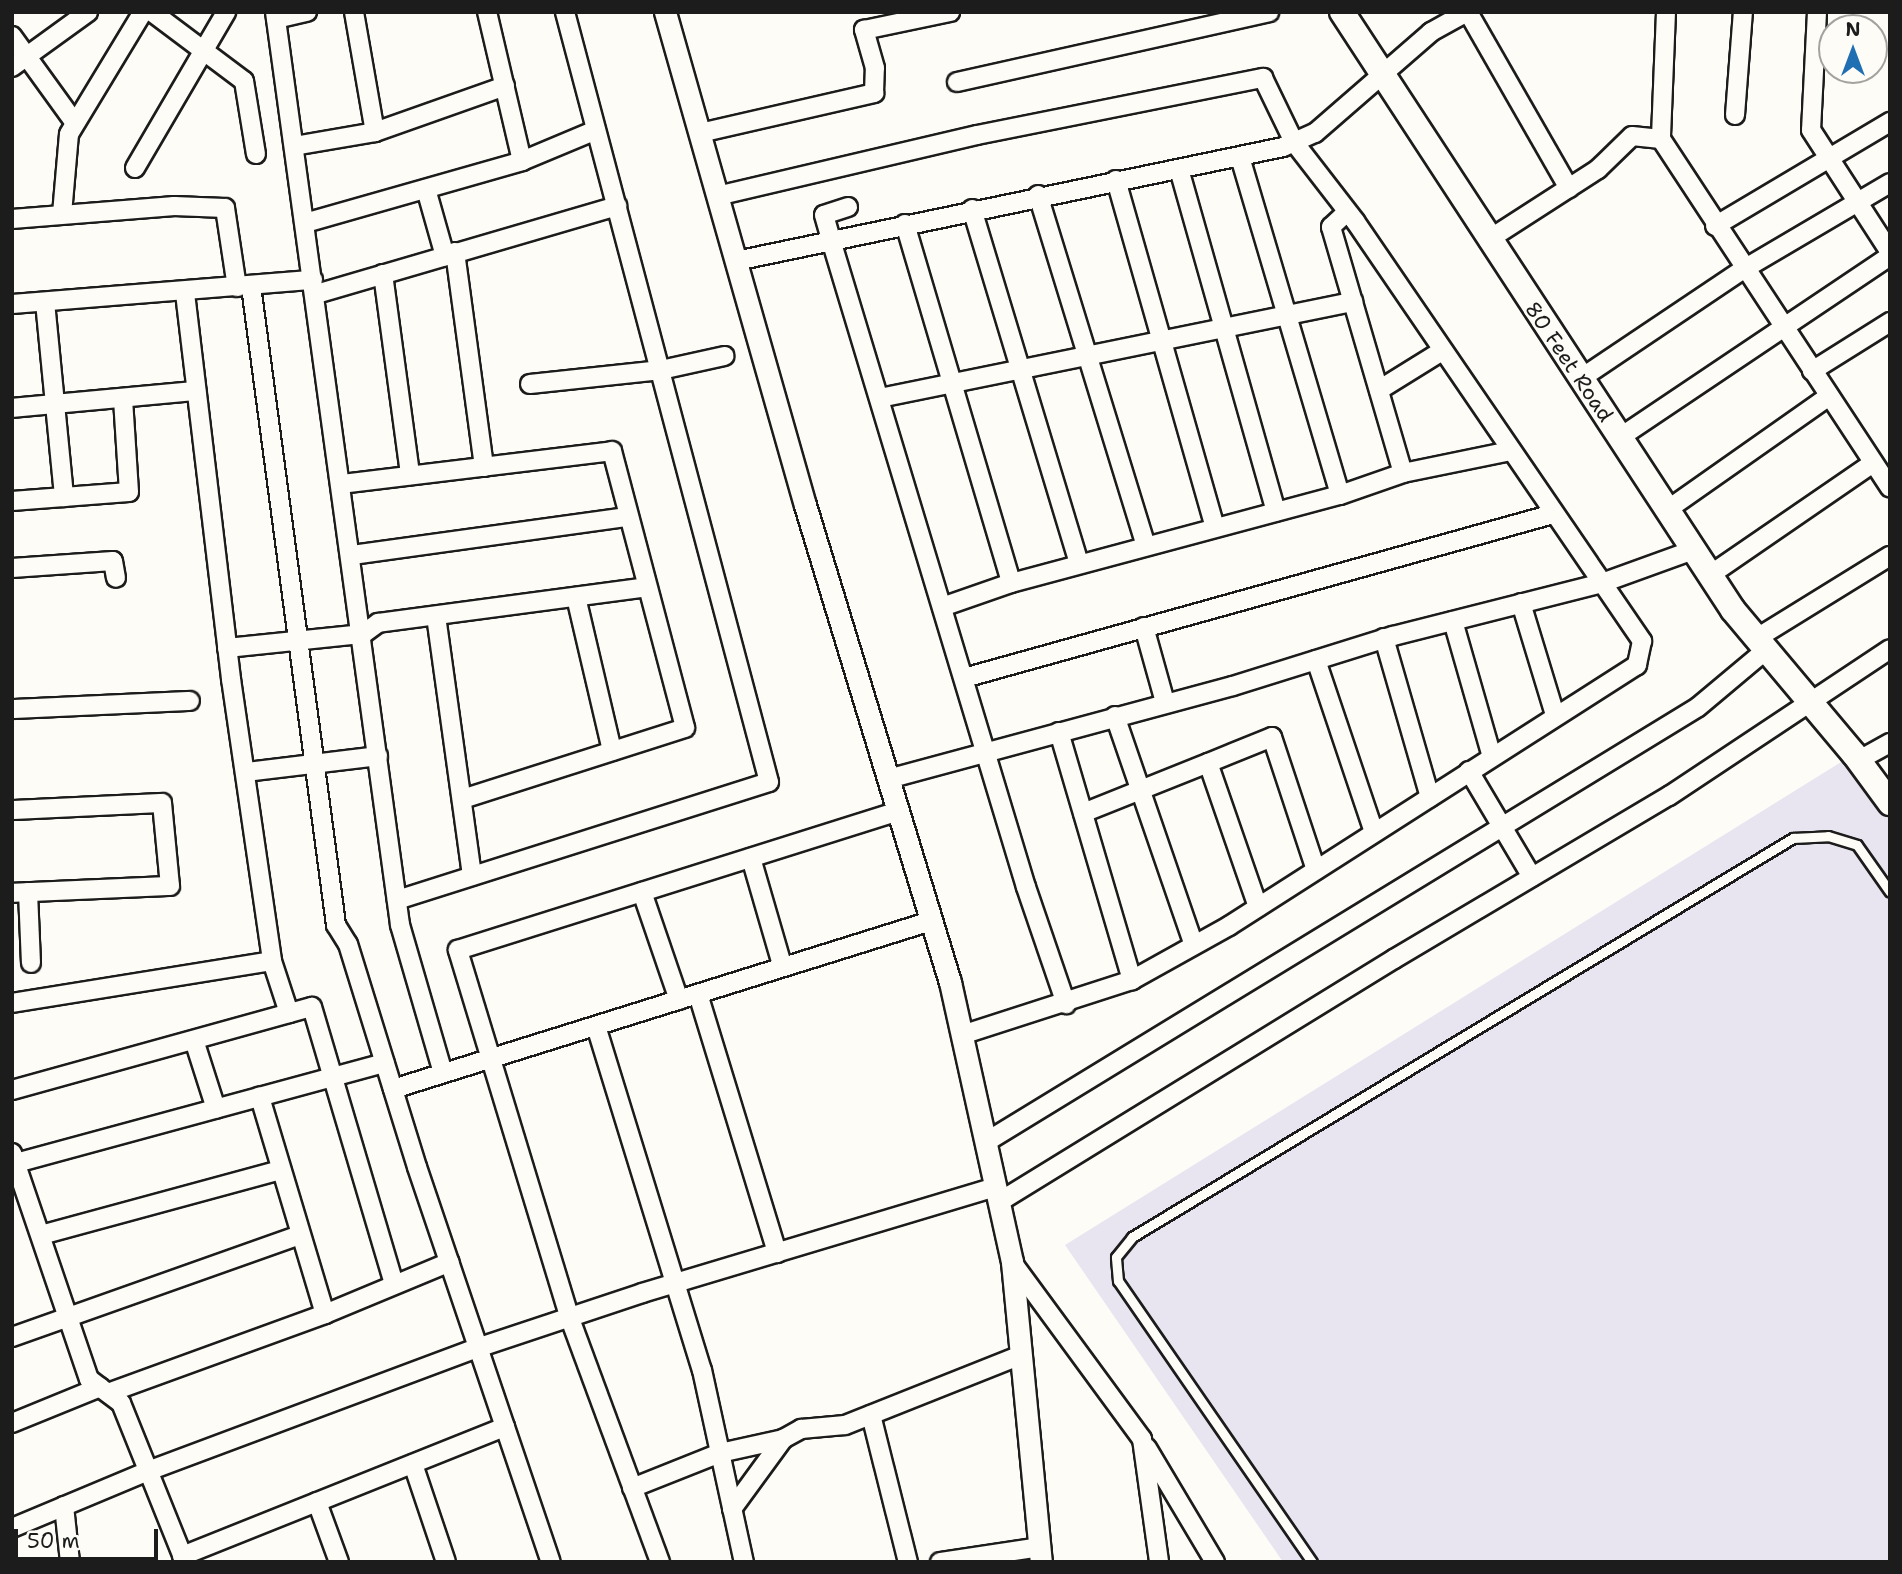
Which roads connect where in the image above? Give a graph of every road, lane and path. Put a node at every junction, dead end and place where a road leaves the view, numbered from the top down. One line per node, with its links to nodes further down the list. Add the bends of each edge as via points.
1 (88, 12): 20 (street)
2 (143, 12): 26 (street)
3 (152, 12): 19 (street)
4 (226, 12): 19 (street)
5 (307, 12): 17 (street)
6 (354, 12): 28 (street)
7 (487, 12): 23 (street)
8 (565, 12): 27 (street)
9 (666, 12): 29 (street)
10 (950, 12): 29 (street, via 864,30 875,68 874,93)
11 (1269, 12): 22 (street)
12 (1342, 12): 21 (main road, 80 Feet Road)
13 (1468, 12): 21 (street, via 1431,32); 41 (street)
14 (1667, 12): 30 (street)
15 (1742, 12): 24 (street)
16 (1817, 12): 35 (street, via 1811,131)
17 (275, 16): 32 (street)
18 (12, 36): 20 (street)
19 (204, 51): 33 (street, via 244,80); 37 (street)
20 (19, 62): 26 (street)
21 (1383, 77): 31 (street, via 1315,133); 56 (main road, 80 Feet Road)
22 (957, 82)
23 (505, 86): 28 (street); 36 (street)
24 (1735, 115)
25 (1890, 122): 35 (street)
26 (75, 124): 50 (street, via 69,134)
27 (596, 131): 36 (street); 46 (street)
28 (375, 132): 32 (street)
29 (700, 133): 44 (street)
30 (1661, 139): 41 (street, via 1632,136 1598,169); 54 (street)
31 (1294, 142): 34 (street); 44 (street, via 1263,78 977,135); 49 (street)
32 (294, 146): 52 (street)
33 (256, 154)
34 (1240, 157): 38 (street); 68 (street)
35 (1829, 158): 45 (street); 54 (street)
36 (522, 161): 42 (street)
37 (135, 168)
38 (1179, 169): 39 (street); 71 (street)
39 (1116, 180): 43 (street); 72 (street)
40 (1890, 183): 45 (street)
41 (1569, 188): 56 (street)
42 (426, 189): 52 (street); 57 (street)
43 (1038, 195): 48 (street); 75 (street)
44 (718, 196): 59 (street)
45 (1857, 201): 58 (street); 60 (street)
46 (617, 206): 57 (street); 77 (street)
47 (848, 207): 55 (street, via 824,215)
48 (972, 209): 53 (street); 76 (street)
49 (1347, 212): 66 (street, via 1331,227); 73 (street)
50 (62, 214): 51 (street); 62 (street, via 174,206 225,208)
51 (12, 219)
52 (305, 223): 63 (street)
53 (905, 224): 55 (street); 81 (street)
54 (1715, 226): 60 (street)
55 (831, 240): 59 (street); 86 (street)
56 (1488, 240): 79 (main road, 80 Feet Road)
57 (450, 254): 61 (street); 92 (street)
58 (1890, 254): 70 (street)
59 (736, 261): 147 (street)
60 (1744, 268): 70 (street); 79 (street)
61 (383, 274): 63 (street); 94 (street)
62 (244, 287): 63 (street); 64 (street); 124 (street)
63 (314, 287): 95 (street)
64 (185, 293): 65 (street); 83 (street)
65 (45, 302): 67 (street); 87 (street)
66 (1353, 302): 68 (street); 82 (street)
67 (12, 304)
68 (1286, 314): 71 (street); 97 (street)
69 (1890, 321): 78 (street)
70 (1782, 326): 78 (street); 89 (street)
71 (1225, 330): 72 (street); 101 (street)
72 (1163, 343): 75 (street); 104 (street)
73 (1442, 351): 82 (street); 90 (street)
74 (724, 356): 77 (street)
75 (1088, 356): 76 (street); 105 (street)
76 (1020, 368): 81 (street); 109 (street)
77 (661, 370): 80 (street); 159 (street, via 769,782)
78 (1812, 371): 84 (street)
79 (1580, 379): 89 (main road, 80 Feet Road)
80 (530, 384)
81 (952, 384): 86 (street); 113 (street)
82 (1379, 390): 93 (street)
83 (196, 391): 85 (street); 126 (street)
84 (1829, 396): 91 (street); 100 (street)
85 (123, 398): 87 (street); 98 (street, via 129,492)
86 (880, 398): 118 (street)
87 (55, 404): 88 (street); 98 (street)
88 (12, 408)
89 (1619, 438): 100 (main road, 80 Feet Road)
90 (1510, 451): 93 (street); 102 (street)
91 (1873, 463): 96 (street); 111 (street)
92 (484, 467): 94 (street); 103 (street, via 612,451)
93 (1403, 473): 97 (street)
94 (410, 475): 95 (street)
95 (341, 484): 107 (street)
96 (1890, 488)
97 (1340, 495): 101 (street)
98 (64, 497): 99 (street)
99 (12, 501)
100 (1667, 510): 106 (main road, 80 Feet Road)
101 (1276, 512): 104 (street)
102 (1553, 514): 114 (street); 121 (street)
103 (627, 517): 107 (street); 115 (street)
104 (1215, 527): 105 (street)
105 (1146, 545): 109 (street)
106 (1693, 550): 111 (main road, 80 Feet Road); 114 (street)
107 (352, 555): 122 (street)
108 (1890, 556): 125 (street)
109 (1079, 563): 113 (street)
110 (12, 568): 112 (street, via 113,561)
111 (1710, 575): 125 (main road, 80 Feet Road)
112 (116, 578)
113 (1011, 583): 118 (street)
114 (1602, 583): 117 (street); 134 (street, via 1642,641 1637,665)
115 (647, 587): 116 (street); 138 (street, via 685,727)
116 (576, 597): 119 (street); 138 (street)
117 (1521, 603): 120 (street); 134 (street)
118 (942, 607): 129 (street)
119 (436, 616): 122 (street, via 378,623); 150 (street)
120 (1453, 621): 123 (street); 141 (street)
121 (1144, 627): 129 (street); 132 (street)
122 (363, 634): 124 (street); 139 (street)
123 (1384, 639): 128 (street); 149 (street)
124 (298, 641): 126 (street); 143 (street)
125 (1762, 644): 131 (main road, 80 Feet Road); 155 (street, via 1698,707)
126 (227, 648): 146 (street)
127 (1890, 649): 131 (street)
128 (1315, 660): 132 (street); 156 (street)
129 (964, 678): 140 (street)
130 (190, 701): 133 (street)
131 (1809, 701): 142 (main road, 80 Feet Road); 160 (street, via 1669,796)
132 (1165, 702): 135 (street)
133 (12, 709)
134 (1555, 715): 141 (street)
135 (1115, 716): 136 (street); 148 (street)
136 (1059, 732): 140 (street); 154 (street)
137 (1890, 743): 142 (street)
138 (612, 751): 150 (street)
139 (378, 755): 143 (street); 164 (street)
140 (986, 755): 147 (street); 175 (street)
141 (1492, 757): 145 (street)
142 (1859, 760): 151 (main road, 80 Feet Road)
143 (315, 761): 146 (street); 181 (street, via 336,925 348,944)
144 (1208, 763): 148 (street); 158 (street, via 1272,737); 165 (street)
145 (1469, 771): 149 (street); 155 (street)
146 (246, 772): 168 (street)
147 (888, 779): 153 (street)
148 (1141, 793): 154 (street); 167 (street)
149 (1430, 797): 156 (street)
150 (461, 799): 159 (street)
151 (1890, 803)
152 (12, 810): 163 (street, via 162,803 170,886)
153 (898, 811): 157 (street); 166 (street)
154 (1083, 813): 171 (street)
155 (1501, 826): 160 (street); 188 (street)
156 (1374, 832): 158 (street)
157 (751, 858): 161 (street); 170 (street)
158 (1315, 870): 165 (street)
159 (472, 876): 164 (street)
160 (1532, 877): 191 (street)
161 (642, 892): 173 (street); 180 (street, via 458,950)
162 (1890, 892): 231 (lane, via 1857,845 1828,836 1793,838 1132,1237 1116,1256 1118,1281)
163 (20, 893): 169 (street)
164 (397, 900): 182 (street, via 400,925)
165 (1258, 907): 167 (street)
166 (931, 921): 170 (street); 178 (street)
167 (1194, 946): 171 (street)
168 (272, 961): 174 (street); 176 (street)
169 (31, 963)
170 (782, 965): 172 (street)
171 (1132, 980): 175 (street)
172 (698, 994): 173 (street); 194 (street)
173 (679, 1000): 177 (street)
174 (12, 1003)
175 (1066, 1004): 178 (street)
176 (289, 1013): 179 (street); 183 (street, via 312,1007)
177 (596, 1026): 180 (street); 197 (street)
178 (962, 1035): 188 (street)
179 (194, 1040): 185 (street); 187 (street)
180 (489, 1059): 182 (street); 201 (street)
181 (385, 1063): 183 (street); 184 (street)
182 (443, 1073): 184 (street)
183 (330, 1078): 186 (street); 198 (street)
184 (393, 1089): 195 (street)
185 (12, 1090)
186 (260, 1097): 187 (street); 190 (street)
187 (216, 1109): 189 (street)
188 (986, 1142): 191 (street)
189 (14, 1158): 192 (street)
190 (281, 1170): 192 (street); 193 (street)
191 (997, 1195): 194 (street); 196 (street)
192 (41, 1235): 200 (street)
193 (300, 1235): 199 (street); 200 (street)
194 (777, 1253): 197 (street)
195 (450, 1262): 198 (street); 203 (street)
196 (1012, 1262): 204 (street); 210 (street)
197 (675, 1283): 201 (street); 211 (street, via 702,1370)
198 (394, 1284): 199 (street)
199 (325, 1314): 205 (street)
200 (68, 1318): 202 (street); 205 (street, via 89,1379)
201 (570, 1319): 203 (street); 214 (street)
202 (12, 1338)
203 (480, 1347): 208 (street); 213 (street)
204 (1021, 1355): 206 (street); 219 (street)
205 (104, 1390): 207 (street); 213 (street, via 121,1403)
206 (872, 1415): 209 (street, via 845,1426 801,1429); 227 (street)
207 (12, 1423)
208 (505, 1427): 212 (street); 224 (street)
209 (783, 1438): 211 (street); 217 (street)
210 (1142, 1440): 229 (street); 230 (street)
211 (720, 1454): 214 (street); 217 (street)
212 (413, 1464): 215 (street); 223 (street)
213 (148, 1471): 216 (street); 220 (street)
214 (632, 1488): 225 (street)
215 (317, 1502): 220 (street); 222 (street)
216 (64, 1506): 218 (street); 221 (street)
217 (732, 1509): 226 (street)
218 (12, 1528)
219 (1040, 1554): 228 (street)
220 (184, 1559)
221 (70, 1562)
222 (339, 1562)
223 (446, 1562)
224 (551, 1562)
225 (660, 1562)
226 (744, 1562)
227 (908, 1562)
228 (940, 1562)
229 (1159, 1562)
230 (1216, 1562)
231 (1312, 1562)

